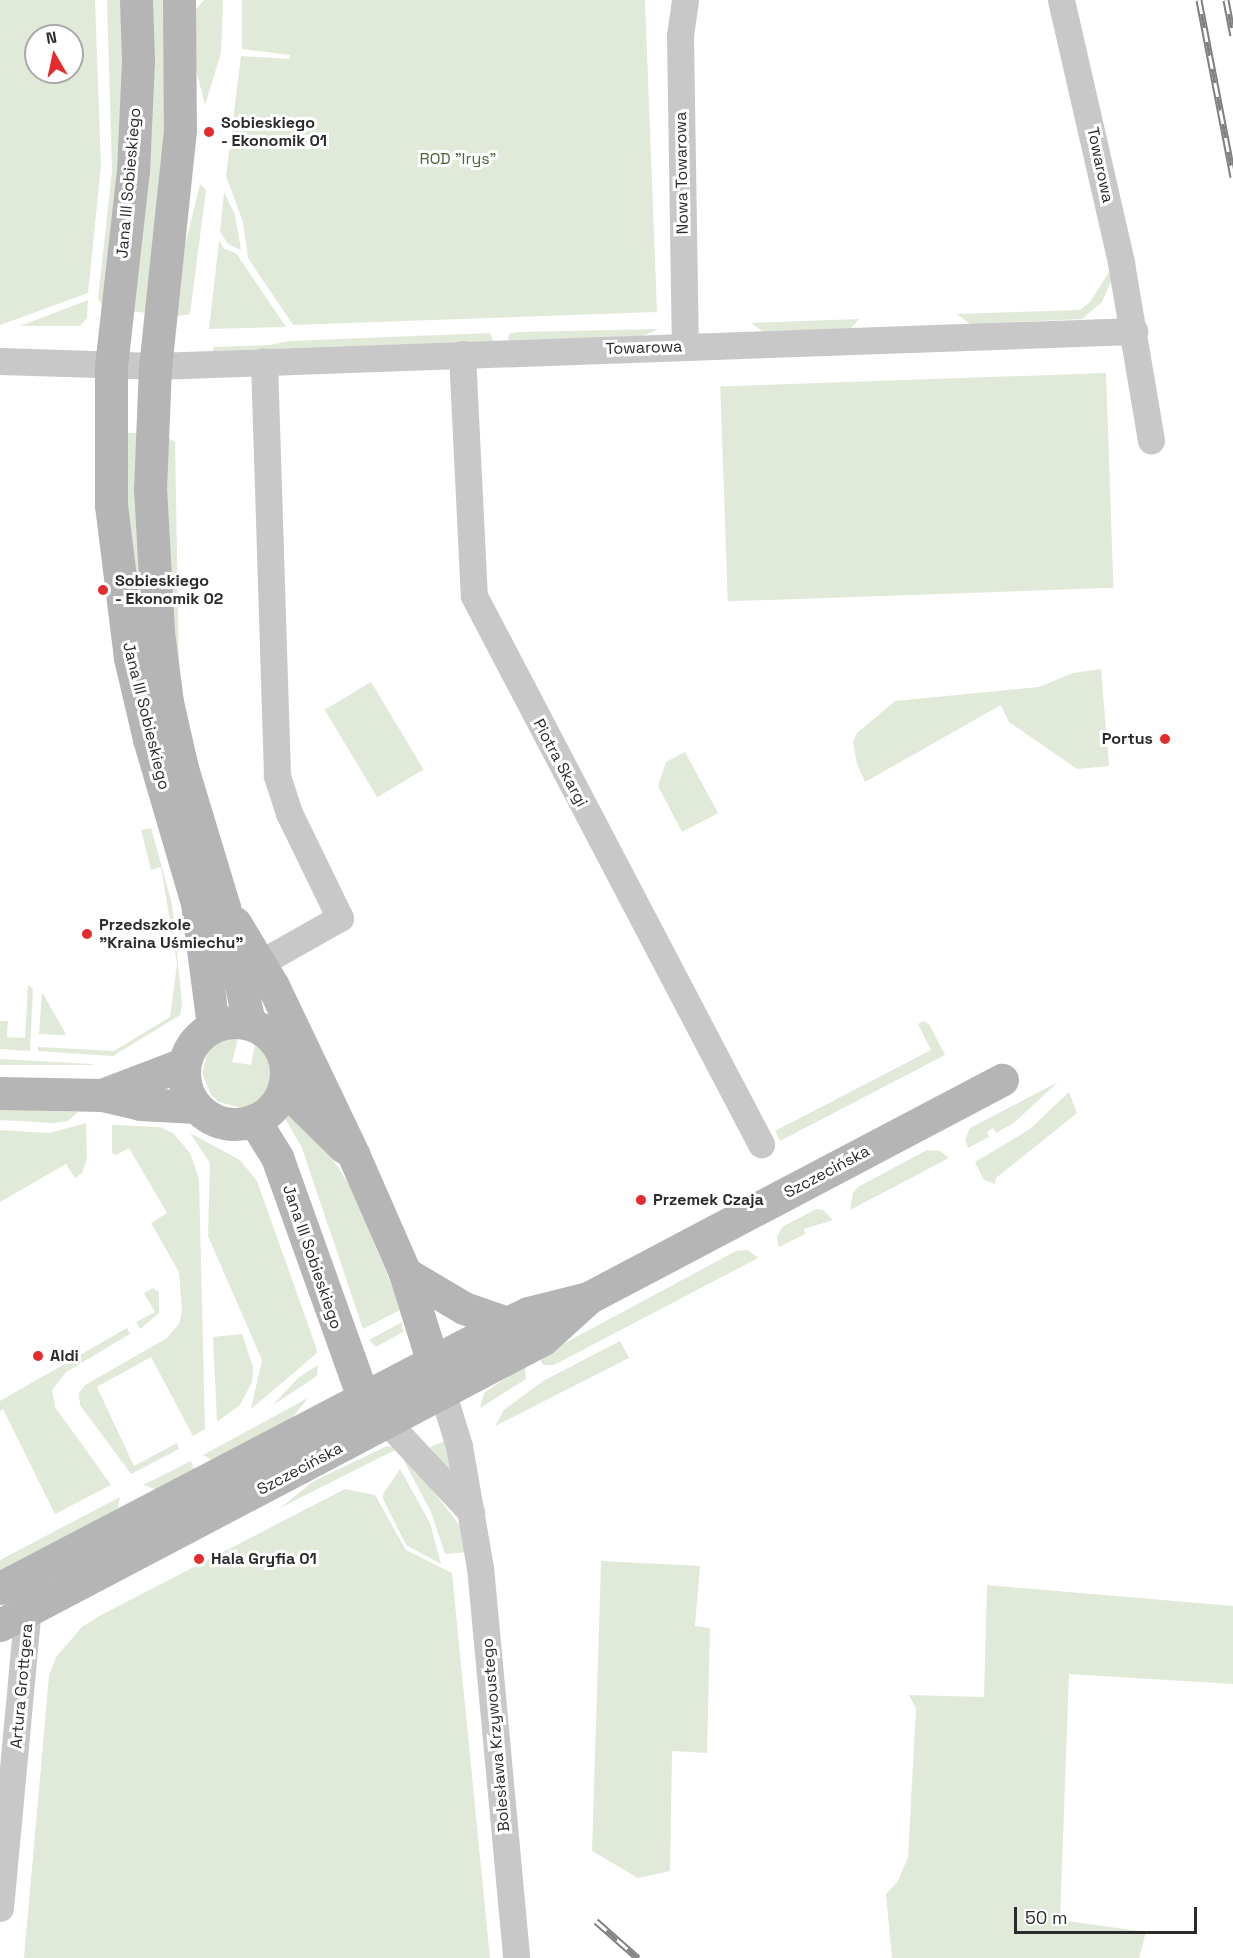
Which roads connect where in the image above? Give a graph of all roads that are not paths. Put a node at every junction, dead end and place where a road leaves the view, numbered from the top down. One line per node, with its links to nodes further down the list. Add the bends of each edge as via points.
1 (136, 0): 10 (street, Jana III Sobieskiego, via 138,61 133,170)
2 (179, 0): 11 (street, Jana III Sobieskiego, via 180,130)
3 (684, 0): 6 (street, Nowa Towarowa, via 680,36)
4 (1061, 0): 5 (street, Towarowa)
5 (1134, 332): 6 (street, Towarowa); 12 (street, Towarowa)
6 (685, 346): 7 (street, Towarowa)
7 (462, 354): 8 (street, Towarowa); 24 (street, Piotra Skargi, via 474,596)
8 (264, 361): 11 (street, Towarowa); 14 (street, via 277,775 286,807 340,918)
9 (0, 362): 10 (street)
10 (111, 366): 11 (street); 16 (street, Jana III Sobieskiego, via 111,504 127,635 149,739 197,903)
11 (155, 366): 13 (street, Jana III Sobieskiego, via 150,488 162,667 182,768)
12 (1151, 440)
13 (224, 907): 14 (street, Jana III Sobieskiego); 15 (street, Jana III Sobieskiego)
14 (260, 963): 25 (street, Jana III Sobieskiego)
15 (249, 1023): 16 (street); 19 (street, via 275,1042 285,1064)
16 (213, 1026): 17 (street, via 193,1043)
17 (183, 1064): 21 (street); 22 (street, via 185,1086)
18 (1002, 1080): 27 (street, Szczecińska)
19 (284, 1088): 23 (street, via 278,1101); 25 (street, Jana III Sobieskiego)
20 (0, 1093): 21 (street)
21 (102, 1095): 22 (street, via 140,1104)
22 (196, 1107): 23 (street, via 220,1122)
23 (254, 1120): 31 (street, Jana III Sobieskiego, via 278,1157)
24 (761, 1144)
25 (354, 1156): 26 (street, Jana III Sobieskiego)
26 (405, 1273): 28 (street, via 464,1308); 29 (street, Jana III Sobieskiego)
27 (588, 1298): 28 (street, Szczecińska, via 528,1313); 30 (street, Szczecińska, via 543,1339)
28 (507, 1323): 29 (street, Szczecińska)
29 (430, 1362): 30 (street, Jana III Sobieskiego); 31 (street, Szczecińska)
30 (443, 1394): 32 (street, Szczecińska); 33 (street, Bolesława Krzywoustego, via 459,1446)
31 (363, 1397): 32 (street); 34 (street, Szczecińska)
32 (388, 1423): 33 (street); 36 (street, Szczecińska)
33 (472, 1513): 38 (street, Bolesława Krzywoustego)
34 (30, 1572): 35 (street, Szczecińska); 36 (street, Artura Grottgera)
35 (0, 1587)
36 (14, 1618): 37 (street, Artura Grottgera)
37 (0, 1908)
38 (516, 1958)

